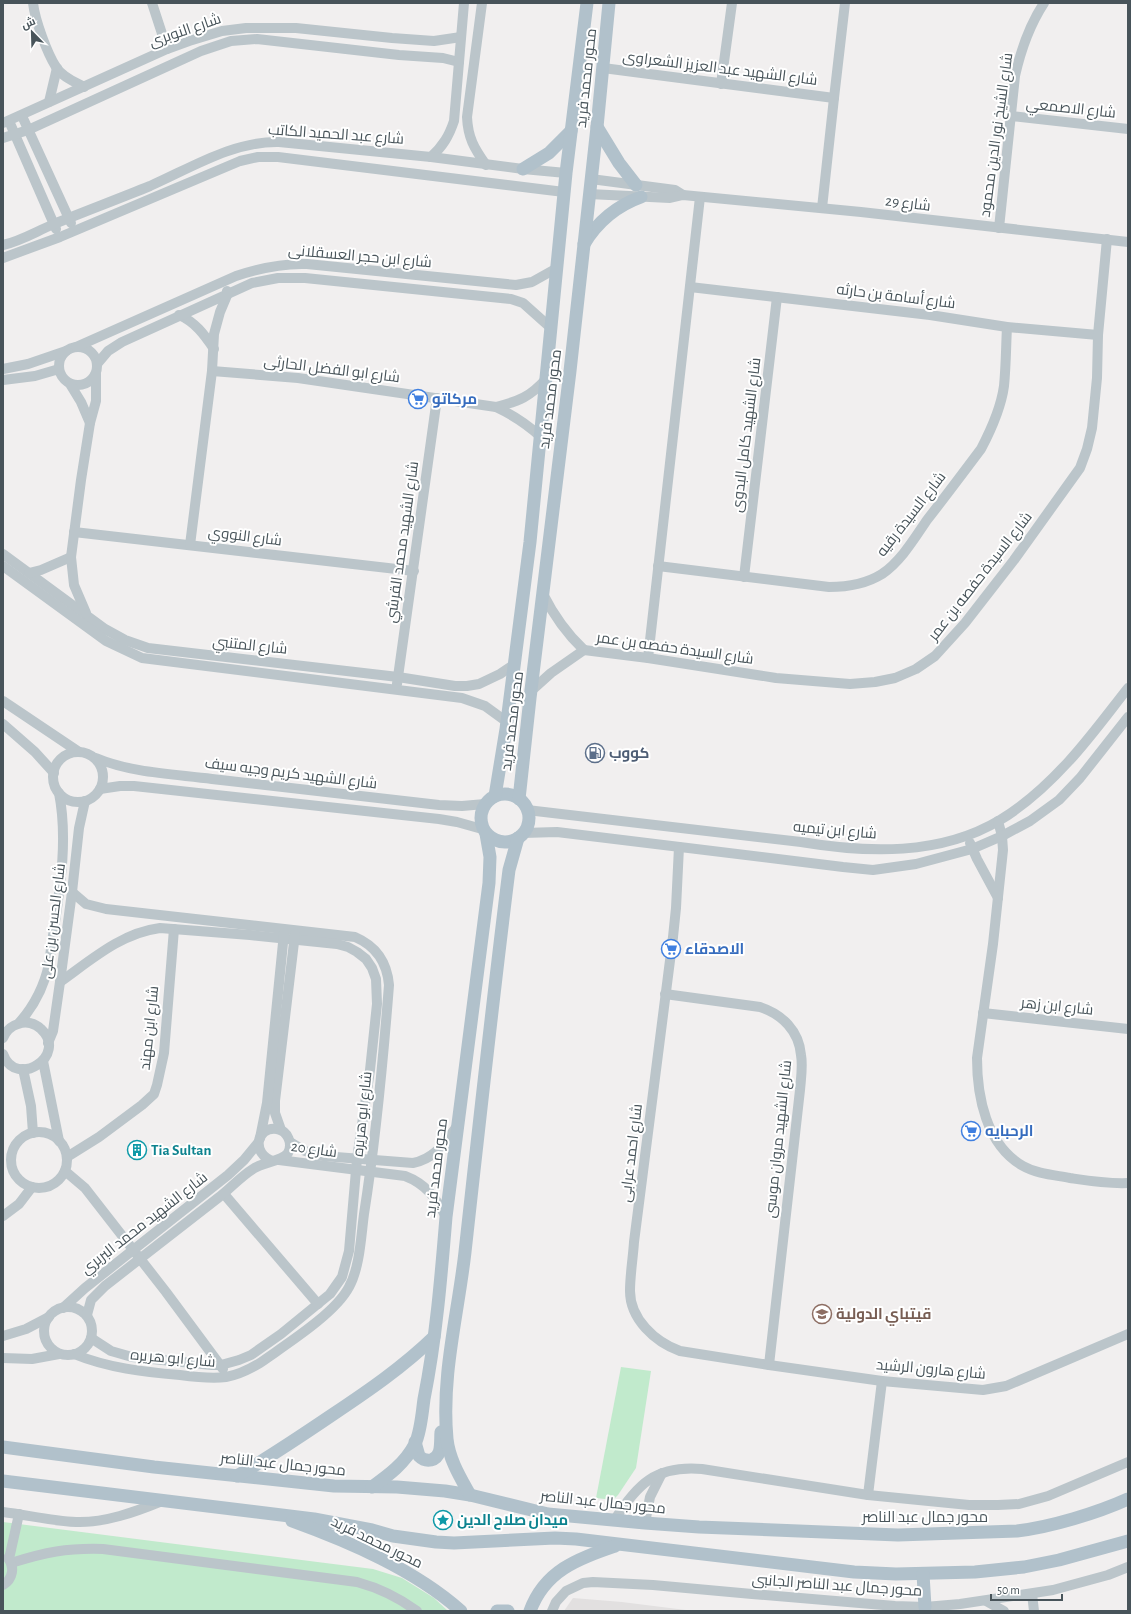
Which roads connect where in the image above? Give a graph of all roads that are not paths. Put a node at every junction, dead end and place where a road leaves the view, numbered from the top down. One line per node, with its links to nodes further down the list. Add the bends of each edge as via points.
1 (33, 3): 15 (street, via 38,24)
2 (152, 3): 12 (street)
3 (464, 3): 10 (street)
4 (482, 3): 31 (street, via 467,117 472,143)
5 (587, 3): 27 (main road, محور محمد فريد)
6 (609, 3): 16 (main road, محور محمد فريد)
7 (732, 3): 17 (street)
8 (845, 3): 19 (street)
9 (1044, 3): 22 (street, شارع الشيخ نور الدين محمود, via 1027,34 1020,55)
10 (461, 37): 11 (street, شارع النوبرى, via 434,41 296,28 246,28 222,31); 14 (street)
11 (196, 39): 12 (street, شارع النوبرى); 13 (street)
12 (167, 49): 18 (street, شارع النوبرى)
13 (201, 51): 14 (street, شارع النوبرى, via 231,41 257,40 443,58); 26 (street, شارع النوبرى)
14 (459, 62): 30 (street, via 454,121 450,135 442,147)
15 (57, 68): 18 (street); 20 (street)
16 (603, 68): 17 (street, شارع الشهيد عبد العزيز الشعراوى); 24 (main road, محور محمد فريد)
17 (721, 84): 19 (street, شارع الشهيد عبد العزيز الشعراوى)
18 (84, 87): 20 (street, شارع النوبرى)
19 (834, 98): 39 (street)
20 (49, 102): 21 (street, شارع النوبرى)
21 (22, 116): 23 (street, شارع النوبرى); 26 (street)
22 (1011, 116): 25 (street, شارع الاصمعي); 42 (street, شارع الشيخ نور الدين محمود)
23 (6, 122): 28 (street)
24 (598, 127): 34 (main road, محور محمد فريد); 35 (main road)
25 (1128, 129)
26 (28, 130): 28 (street, شارع النوبرى); 40 (street)
27 (571, 131): 32 (main road, via 549,153); 33 (main road, محور محمد فريد)
28 (15, 135): 29 (street, شارع النوبرى); 41 (street)
29 (3, 138)
30 (431, 156): 31 (street, شارع عبد الحميد الكاتب); 40 (street, شارع عبد الحميد الكاتب, via 279,142 253,144 227,152)
31 (486, 164): 32 (street, شارع عبد الحميد الكاتب)
32 (522, 169): 33 (street, شارع عبد الحميد الكاتب)
33 (566, 173): 36 (main road, محور محمد فريد)
34 (591, 179): 35 (street, شارع 29); 37 (main road, محور محمد فريد)
35 (638, 191): 37 (street, شارع 29); 38 (street, شارع 29, via 675,190 683,195); 48 (main road, via 607,215)
36 (564, 192): 43 (street, شارع عبد الحميد الكاتب, via 278,157 258,157 240,161); 50 (main road, محور محمد فريد)
37 (589, 194): 48 (main road, محور محمد فريد)
38 (700, 197): 39 (street, شارع 29); 53 (street)
39 (822, 208): 42 (street, شارع 29)
40 (68, 218): 41 (street, شارع عبد الحميد الكاتب); 43 (street)
41 (54, 224): 44 (street); 47 (street, شارع عبد الحميد الكاتب, via 17,241)
42 (999, 228): 45 (street, شارع 29)
43 (74, 231): 44 (street, شارع عبد الحميد الكاتب)
44 (60, 237): 49 (street, شارع عبد الحميد الكاتب)
45 (1106, 240): 46 (street, شارع 29); 60 (street, شارع السيدة حفصه بن عمر)
46 (1128, 242)
47 (3, 244)
48 (583, 245): 84 (main road, محور محمد فريد)
49 (3, 258)
50 (557, 268): 52 (street, شارع ابن حجر العسقلانى, via 532,282); 59 (main road, محور محمد فريد)
51 (223, 282): 52 (street, شارع ابن حجر العسقلانى, via 251,271 293,264); 54 (street); 61 (street, شارع ابن حجر العسقلانى)
52 (501, 285): 56 (street)
53 (690, 287): 55 (street, شارع أسامة بن حارثه); 80 (street)
54 (228, 293): 56 (street, شارع ابن حجر العسقلانى, via 252,283 291,277); 57 (street, شارع ابن حجر العسقلانى); 62 (street, via 217,323)
55 (777, 297): 58 (street, شارع أسامة بن حارثه); 83 (street, شارع الشهيد كامل البدوى)
56 (500, 298): 59 (street, شارع ابن حجر العسقلانى, via 523,303)
57 (179, 315): 62 (street, via 196,326); 63 (street, شارع ابن حجر العسقلانى, via 122,342 108,351)
58 (1007, 327): 60 (street, شارع أسامة بن حارثه); 83 (street, شارع السيدة رقيه, via 1004,386 989,434 896,562 882,574 849,587)
59 (551, 328): 68 (main road, محور محمد فريد)
60 (1098, 335): 87 (street, شارع السيدة حفصه بن عمر, via 1092,428 1080,468 1014,560 965,623 935,656 916,669 895,678 850,684 776,678)
61 (72, 348): 63 (street, via 90,351); 64 (street, شارع ابن حجر العسقلانى, via 28,364); 65 (street, via 62,355)
62 (214, 349): 66 (street)
63 (97, 364): 67 (street)
64 (3, 369)
65 (59, 369): 69 (street, via 35,376); 70 (street, via 65,381)
66 (212, 371): 71 (street, شارع ابو الفضل الحارثى, via 298,378); 76 (street)
67 (96, 374): 70 (street, via 85,385); 73 (street, via 96,401)
68 (546, 379): 72 (street, شارع ابو الفضل الحارثى, via 535,391 522,399); 74 (main road, محور محمد فريد)
69 (3, 380)
70 (70, 384): 73 (street)
71 (437, 398): 72 (street, شارع ابو الفضل الحارثى); 81 (street, شارع الشهيد محمد القرشي)
72 (496, 407): 74 (street, شارع ابو الفضل الحارثى, via 529,426)
73 (90, 423): 75 (street)
74 (541, 437): 88 (main road, محور محمد فريد)
75 (74, 532): 76 (street, شارع النووي); 78 (street)
76 (190, 545): 81 (street, شارع النووي)
77 (3, 554): 82 (street, شارع المتنبي)
78 (71, 557): 82 (street); 85 (street, via 74,585)
79 (3, 566): 91 (street, شارع المتنبي, via 106,642 142,658)
80 (658, 566): 83 (street, شارع السيدة رقيه); 87 (street)
81 (414, 570): 89 (street, شارع الشهيد محمد القرشي)
82 (29, 573): 85 (street, شارع المتنبي)
83 (744, 577)
84 (543, 594): 86 (street, via 565,630); 92 (main road, محور محمد فريد)
85 (87, 616): 89 (street, شارع المتنبي, via 115,635 148,648)
86 (584, 650): 87 (street, شارع السيدة حفصه بن عمر); 92 (street)
87 (648, 658)
88 (515, 664): 89 (street, شارع المتنبي, via 488,680 467,686); 95 (main road, محور محمد فريد)
89 (398, 677): 91 (street, شارع الشهيد محمد القرشي)
90 (1128, 688): 106 (street, شارع ابن تيميه, via 1069,761 1031,797)
91 (397, 690): 95 (street, شارع المتنبي, via 474,701)
92 (531, 691): 102 (main road, محور محمد فريد)
93 (3, 701): 97 (street)
94 (1128, 717): 110 (street, via 1080,778 1059,800 1030,821)
95 (507, 722): 103 (main road, محور محمد فريد)
96 (3, 724): 99 (street)
97 (79, 752): 98 (street); 99 (street, via 70,753 62,758 56,764)
98 (96, 758): 100 (street, via 103,773); 103 (street, شارع الشهيد كريم وجيه سيف, via 136,770 438,805 462,806)
99 (54, 773): 101 (street, via 53,780)
100 (100, 789): 104 (street); 107 (street, شارع الشهيد كريم وجيه سيف, via 120,786 142,787 439,819)
101 (59, 793): 104 (street, via 76,802); 121 (street, شارع الحسن بن على, via 63,828 62,866 49,964 37,1000)
102 (519, 799): 103 (main road, via 503,794); 105 (main road)
103 (490, 800): 107 (main road, via 480,816)
104 (85, 801): 113 (street, شارع الحسن بن على, via 79,828)
105 (527, 810): 108 (street, شارع ابن تيميه, via 851,849 914,848); 109 (main road, via 529,822)
106 (998, 821): 108 (street, شارع ابن تيميه); 110 (street)
107 (484, 831): 109 (main road, via 498,842); 129 (main road, محور محمد فريد, via 490,857 489,883)
108 (967, 835): 112 (street)
109 (521, 836): 111 (street, via 557,832); 166 (main road, via 511,860 506,892 454,1321 447,1385)
110 (1002, 836): 112 (street); 114 (street)
111 (679, 847): 112 (street, via 873,870 916,864); 119 (street, شارع احمد عرابى, via 676,908)
112 (972, 850): 114 (street)
113 (72, 892): 116 (street, شارع ابو هريره, via 86,904 106,909); 118 (street, شارع الحسن بن على)
114 (998, 898): 120 (street)
115 (174, 929): 116 (street, شارع ابو هريره); 118 (street, شارع ابو هريره, via 146,930 131,935); 136 (street, شارع ابن مهند, via 164,1053 154,1094 142,1106)
116 (284, 934): 117 (street, شارع ابو هريره); 132 (street, شارع الشهيد محمد البربري, via 267,1103)
117 (295, 935): 130 (street, via 275,1101 276,1119); 137 (street, شارع ابو هريره, via 348,947 366,959 376,979 377,1004); 139 (street, شارع ابو هريره, via 354,937 373,948 385,965 389,985)
118 (60, 982): 124 (street, شارع الحسن بن على, via 53,1031)
119 (665, 994): 163 (street, شارع احمد عرابى, via 634,1242 630,1292 632,1304 646,1328 668,1347); 163 (street, شارع الشهيد مروان موسى, via 770,1010 790,1028 799,1045 802,1064 800,1090)
120 (983, 1013): 122 (street, شارع ابن زهر); 144 (street, via 977,1075 979,1093 989,1125 1007,1154 1023,1166 1038,1172 1100,1183)
121 (19, 1023): 123 (street, شارع الحسن بن على); 124 (street, via 26,1022 38,1027 47,1037)
122 (1128, 1028)
123 (3, 1036)
124 (48, 1043): 126 (street, شارع الحسن بن على)
125 (3, 1054): 128 (street, via 8,1063)
126 (43, 1061): 128 (street, via 32,1068); 133 (street)
127 (3, 1065): 128 (street)
128 (19, 1068): 131 (street, via 31,1106)
129 (458, 1124): 139 (street, شارع 20, via 440,1149 421,1162 405,1164); 148 (main road, محور محمد فريد)
130 (281, 1130): 132 (street, via 267,1131); 134 (street)
131 (33, 1133): 133 (street, via 47,1134); 135 (street, via 20,1140)
132 (259, 1140): 138 (street, via 262,1155 267,1159); 149 (street, شارع الشهيد محمد البربري, via 244,1160 228,1175)
133 (59, 1141): 136 (street)
134 (290, 1142): 137 (street, شارع 20, via 314,1154); 138 (street, via 288,1153)
135 (8, 1153): 140 (street, via 11,1158)
136 (67, 1157): 142 (street)
137 (357, 1159): 139 (street, شارع 20); 141 (street, شارع ابو هريره)
138 (276, 1160): 141 (street, شارع 20); 146 (street, شارع الشهيد محمد البربري, via 251,1170)
139 (373, 1161): 143 (street, شارع ابو هريره)
140 (8, 1168): 145 (street, via 20,1181)
141 (356, 1170): 143 (street, شارع 20); 151 (street, شارع ابو هريره, via 350,1251 346,1267 337,1286)
142 (65, 1171): 145 (street, via 57,1182 45,1188); 149 (street, via 85,1188)
143 (371, 1172): 148 (street, شارع 20, via 405,1176 419,1182 434,1197); 164 (street, شارع ابو هريره, via 357,1263 349,1287 329,1311 272,1354 252,1368)
144 (1128, 1183)
145 (32, 1187): 147 (street, via 18,1204)
146 (224, 1194): 150 (street, شارع الشهيد محمد البربري); 151 (street)
147 (3, 1216)
148 (446, 1217): 157 (main road, محور محمد فريد)
149 (133, 1250): 150 (street); 152 (street, شارع الشهيد محمد البربري)
150 (140, 1259): 153 (street, شارع الشهيد محمد البربري, via 91,1300); 162 (street)
151 (318, 1304): 162 (street, شارع ابو هريره, via 262,1348 239,1360)
152 (62, 1308): 153 (street, via 76,1308); 154 (street)
153 (86, 1315): 158 (street, via 91,1322)
154 (49, 1317): 156 (street, via 26,1329); 159 (street, via 45,1338)
155 (1128, 1334): 165 (street, شارع هارون الرشيد, via 1020,1381 995,1389 972,1390)
156 (3, 1336)
157 (434, 1337): 167 (main road, محور محمد فريد); 171 (main road, via 357,1398)
158 (92, 1338): 160 (street, via 85,1349); 162 (street, شارع ابو هريره, via 111,1351 125,1355)
159 (59, 1354): 160 (street); 161 (street, via 32,1359)
160 (74, 1354): 164 (street, شارع ابو هريره, via 104,1365 122,1368 202,1377)
161 (3, 1358)
162 (221, 1365): 164 (street)
163 (769, 1365): 165 (street, شارع هارون الرشيد)
164 (227, 1376)
165 (882, 1381): 175 (street)
166 (447, 1421): 167 (main road, via 441,1430 440,1451 436,1458 429,1461 422,1459 417,1453); 174 (main road, via 447,1442 452,1459)
167 (415, 1442): 173 (main road, محور محمد فريد, via 400,1464)
168 (3, 1447): 171 (main road, محور جمال عبد الناصر)
169 (1128, 1462): 175 (street, via 1048,1496 1019,1504 969,1505)
170 (662, 1473): 175 (street, via 673,1469 702,1469); 181 (street, via 640,1486); 182 (street, via 650,1497)
171 (237, 1476): 173 (main road, محور جمال عبد الناصر, via 334,1486)
172 (3, 1481): 177 (main road)
173 (372, 1487): 174 (main road, محور جمال عبد الناصر, via 426,1489)
174 (470, 1495): 181 (main road, محور جمال عبد الناصر, via 548,1514)
175 (868, 1495)
176 (1128, 1499): 182 (main road, محور جمال عبد الناصر, via 1033,1529 981,1533 898,1535)
177 (162, 1500): 179 (main road); 180 (street, via 124,1515 88,1522)
178 (3, 1512): 180 (street)
179 (272, 1513): 184 (main road, via 436,1542 555,1538); 193 (main road, محور محمد فريد, via 371,1554 420,1581)
180 (19, 1514): 185 (street)
181 (614, 1521): 182 (main road, محور جمال عبد الناصر)
182 (645, 1523)
183 (1128, 1541): 187 (main road, via 1024,1567)
184 (618, 1544): 187 (main road, via 871,1574); 196 (main road, via 571,1563 559,1571 541,1589)
185 (8, 1559): 188 (street, via 13,1570 11,1577); 192 (street, via 69,1549 103,1549 357,1582 390,1594)
186 (1128, 1567): 189 (street, محور جمال عبد الناصر الجانبى, via 1087,1581)
187 (923, 1574): 191 (main road)
188 (3, 1585)
189 (1032, 1594): 190 (street, محور جمال عبد الناصر الجانبى); 199 (street)
190 (986, 1600): 191 (street, محور جمال عبد الناصر الجانبى); 198 (street)
191 (925, 1606): 197 (street, محور جمال عبد الناصر الجانبى, via 606,1582 583,1583 573,1587 560,1596)
192 (417, 1611)
193 (461, 1611)
194 (497, 1611): 195 (main road)
195 (508, 1611)
196 (530, 1611)
197 (552, 1611)
198 (1004, 1611)
199 (1034, 1611)

